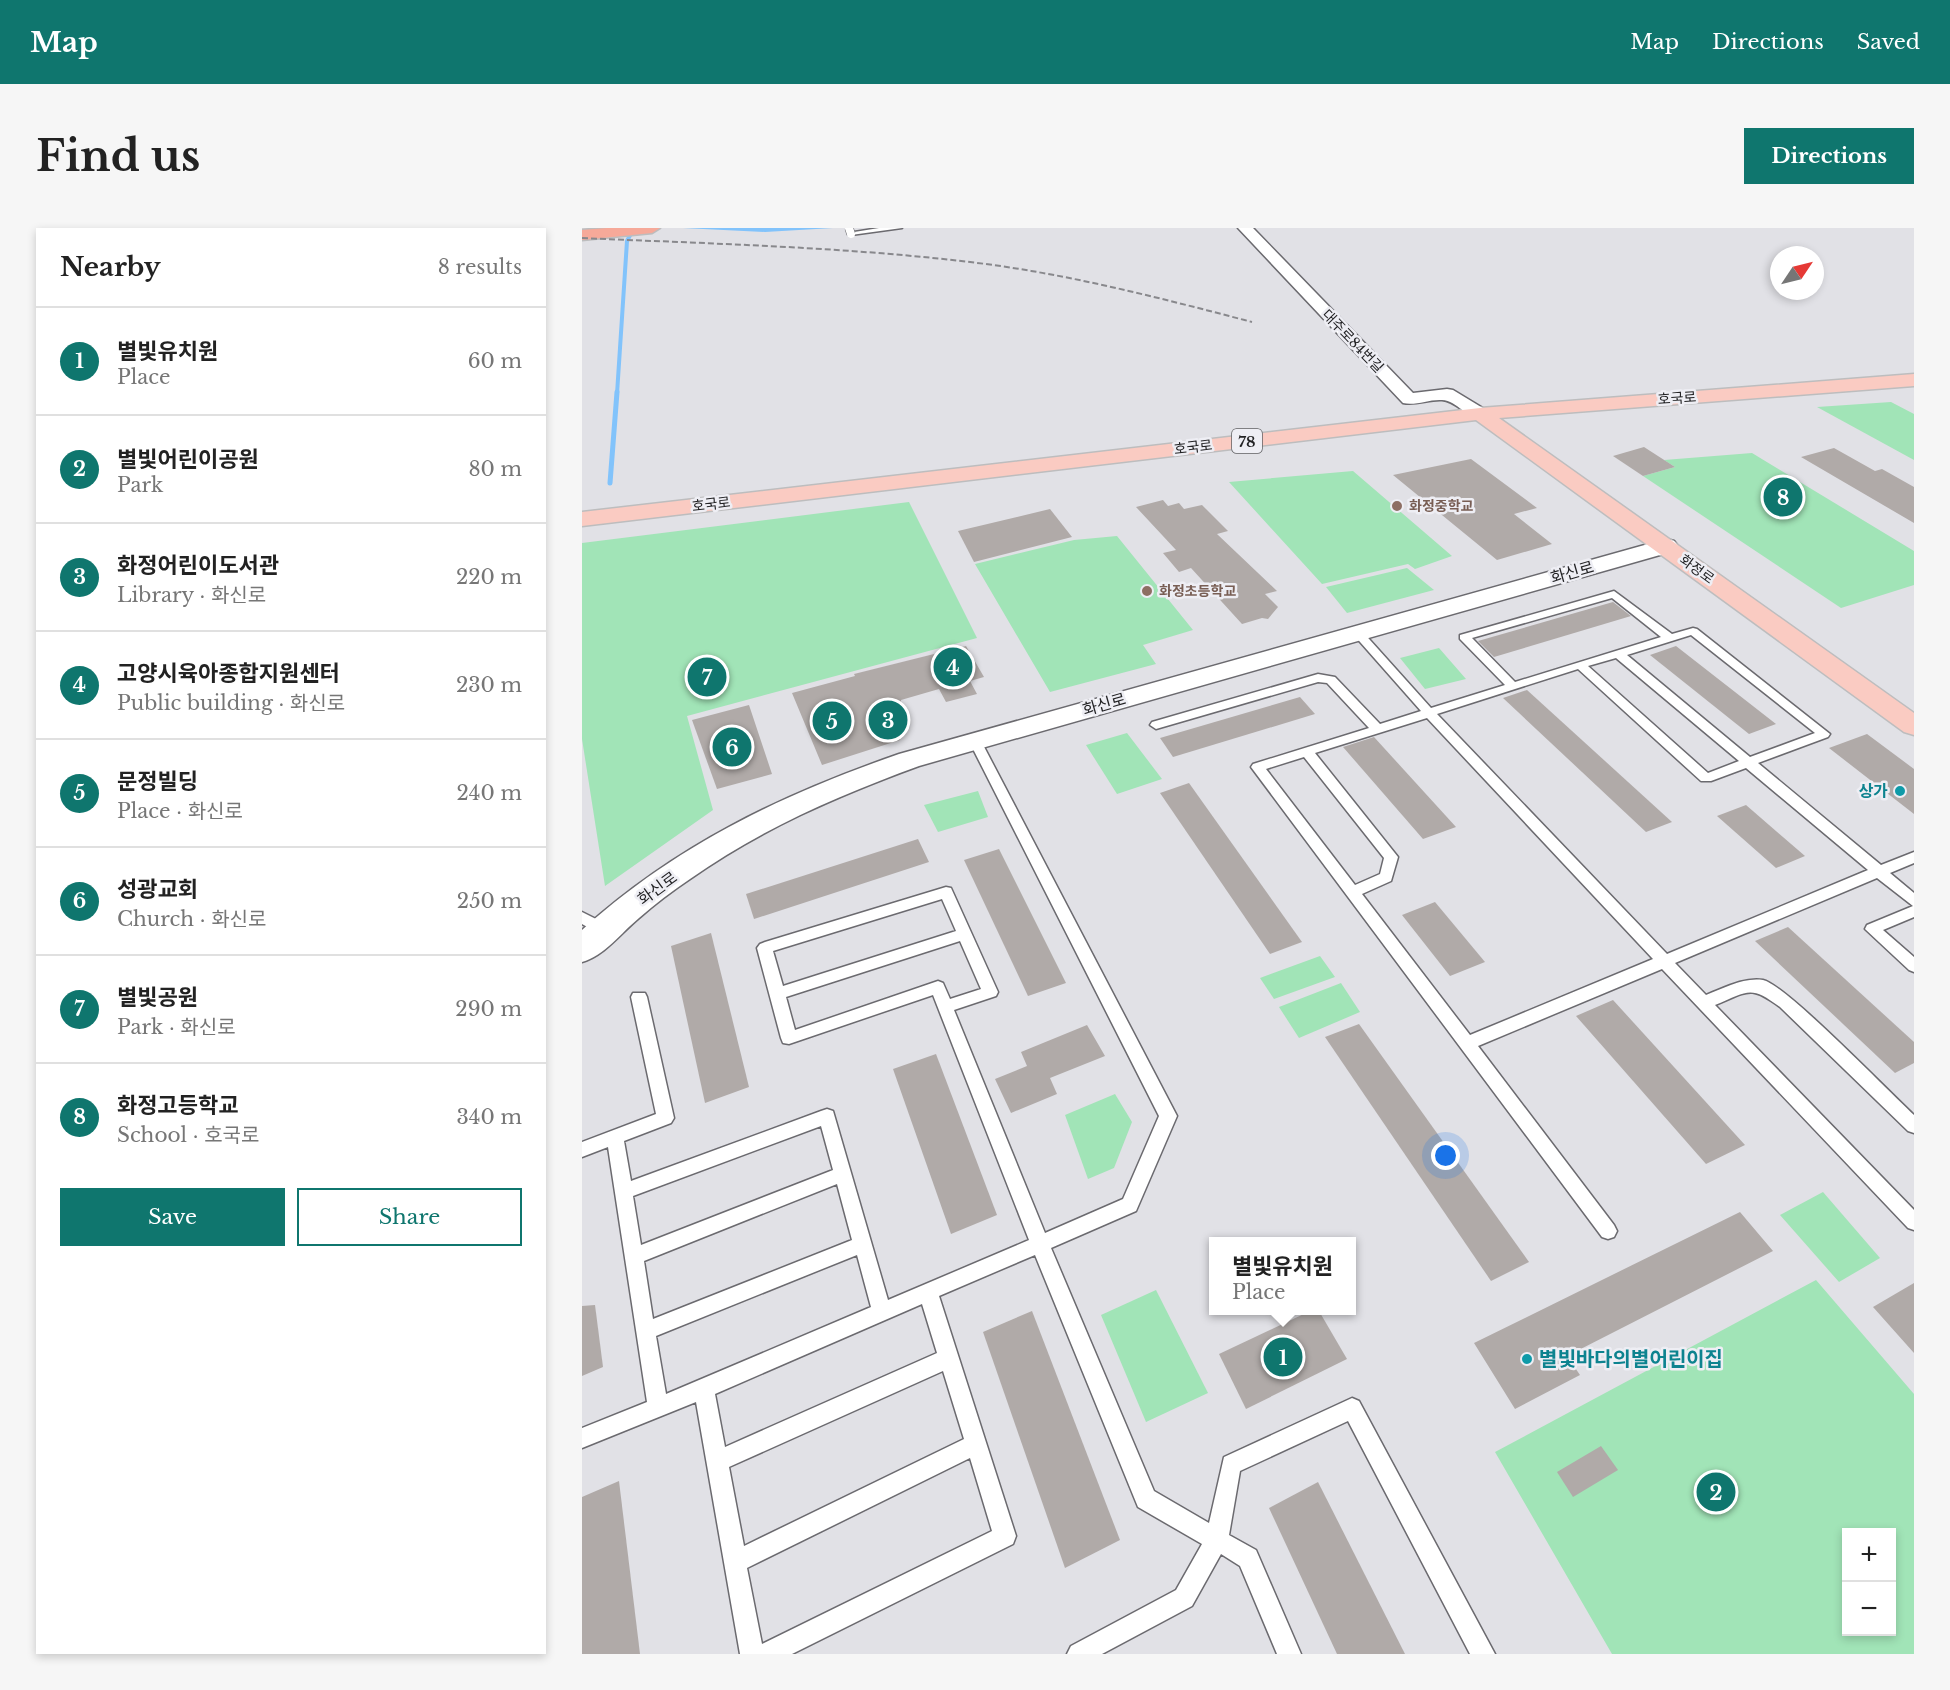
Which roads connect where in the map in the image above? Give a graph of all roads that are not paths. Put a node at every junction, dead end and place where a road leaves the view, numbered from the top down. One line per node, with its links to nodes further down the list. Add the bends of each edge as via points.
1 (652, 228): 5 (highway)
2 (899, 228): 4 (lane)
3 (1245, 228): 8 (street, 대주로84번길, via 1409,399 1447,394)
4 (850, 231)
5 (582, 235)
6 (1914, 380): 8 (main road, 호국로 / 78)
7 (1914, 387): 8 (main road, 호국로 / 78)
8 (1485, 418): 9 (main road, 호국로 / 78); 10 (main road, 호국로 / 78); 11 (main road, 화정로)
9 (582, 519)
10 (582, 527)
11 (1666, 546): 12 (main road, 화신로); 19 (main road, 화정로)
12 (1357, 632): 17 (lane); 21 (main road, 화신로)
13 (1670, 638): 14 (lane); 16 (lane, via 1614,594 1464,637); 23 (lane, via 1692,631 1824,734)
14 (1619, 654): 15 (lane); 23 (lane)
15 (1580, 665): 16 (lane); 23 (lane, via 1706,778)
16 (1514, 686): 17 (lane)
17 (1428, 712): 20 (lane); 32 (lane)
18 (1156, 725): 20 (lane, via 1318,678 1331,680)
19 (1914, 726)
20 (1377, 729): 22 (lane)
21 (975, 741): 29 (main road, 화신로, via 909,760 785,809); 47 (lane, via 1168,1116 1130,1205)
22 (1307, 752): 26 (lane, via 1391,856 1386,877); 26 (lane, via 1258,767)
23 (1749, 762): 25 (lane)
24 (1914, 857): 25 (lane)
25 (1877, 872): 27 (lane); 32 (lane)
26 (1352, 892): 38 (lane)
27 (1914, 901)
28 (1914, 910): 33 (lane, via 1872,929)
29 (592, 923): 31 (main road, 화신로)
30 (964, 934): 34 (lane); 34 (lane, via 946,892 765,948); 37 (lane, via 990,992)
31 (582, 950)
32 (1664, 961): 36 (lane); 38 (lane)
33 (1914, 966)
34 (778, 994): 37 (lane, via 789,1038 938,987)
35 (639, 997): 40 (lane, via 665,1118)
36 (1704, 1003): 39 (lane, via 1742,987 1762,986 1786,1003); 44 (lane)
37 (945, 1007): 47 (lane)
38 (1466, 1044): 45 (lane)
39 (1914, 1126)
40 (615, 1137): 41 (lane); 43 (lane)
41 (582, 1150)
42 (843, 1174): 43 (lane, via 827,1116); 46 (lane); 48 (lane)
43 (624, 1192): 48 (lane)
44 (1914, 1222)
45 (1608, 1231)
46 (863, 1244): 50 (lane); 51 (lane)
47 (1040, 1244): 49 (lane); 58 (lane, via 1146,1499)
48 (634, 1256): 51 (lane)
49 (928, 1292): 50 (lane); 52 (lane)
50 (882, 1312): 53 (lane)
51 (646, 1331): 54 (lane)
52 (949, 1358): 56 (lane); 57 (lane)
53 (704, 1388): 54 (lane); 57 (lane)
54 (658, 1408): 55 (lane)
55 (582, 1438)
56 (976, 1444): 59 (lane); 61 (lane, via 1005,1536)
57 (717, 1461): 59 (lane)
58 (1217, 1539): 62 (lane, via 1184,1599); 63 (lane, via 1248,1558); 64 (lane, via 1231,1464 1352,1408)
59 (735, 1562): 60 (lane)
60 (752, 1654)
61 (767, 1654)
62 (1079, 1654)
63 (1289, 1654)
64 (1483, 1654)

